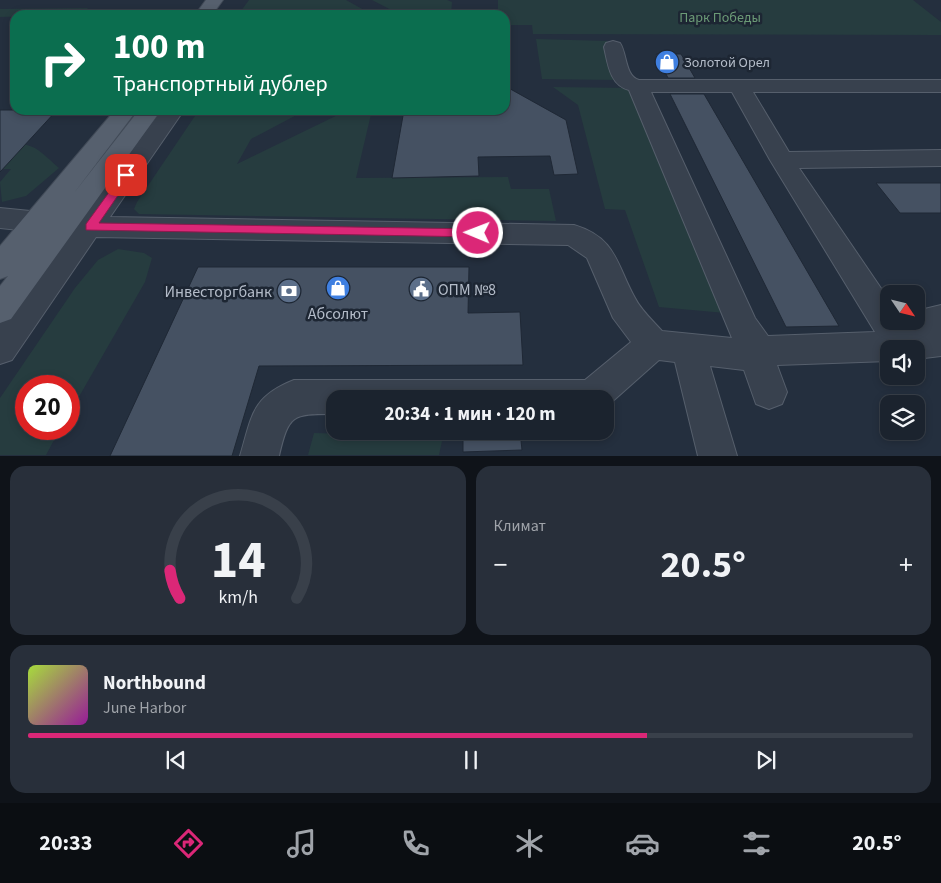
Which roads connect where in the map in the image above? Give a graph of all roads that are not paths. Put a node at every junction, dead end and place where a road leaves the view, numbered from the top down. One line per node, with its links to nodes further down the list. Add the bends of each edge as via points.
1 (215, 0): 2 (main road)
2 (207, 10)
3 (613, 47): 4 (lane, via 621,74 627,83)
4 (638, 86): 5 (lane); 25 (lane, via 743,327)
5 (738, 86): 6 (lane); 11 (lane)
6 (941, 86)
7 (123, 115): 13 (main road)
8 (146, 115): 13 (main road)
9 (169, 115): 13 (lane, via 115,191)
10 (941, 158): 11 (lane)
11 (782, 160): 17 (lane)
12 (0, 218): 13 (lane)
13 (64, 224): 14 (main road); 15 (main road); 21 (lane, via 574,235 598,251 624,309); 24 (lane, via 72,248)
14 (0, 266)
15 (0, 310)
16 (941, 319): 18 (lane, via 921,323)
17 (900, 340)
18 (910, 340)
19 (941, 341): 20 (lane)
20 (925, 343)
21 (653, 346): 23 (lane); 27 (lane, via 591,397 294,396 270,416)
22 (880, 347): 25 (lane)
23 (688, 348): 25 (lane); 28 (lane)
24 (0, 349)
25 (758, 353): 26 (lane)
26 (769, 392)
27 (259, 456)
28 (718, 456)

